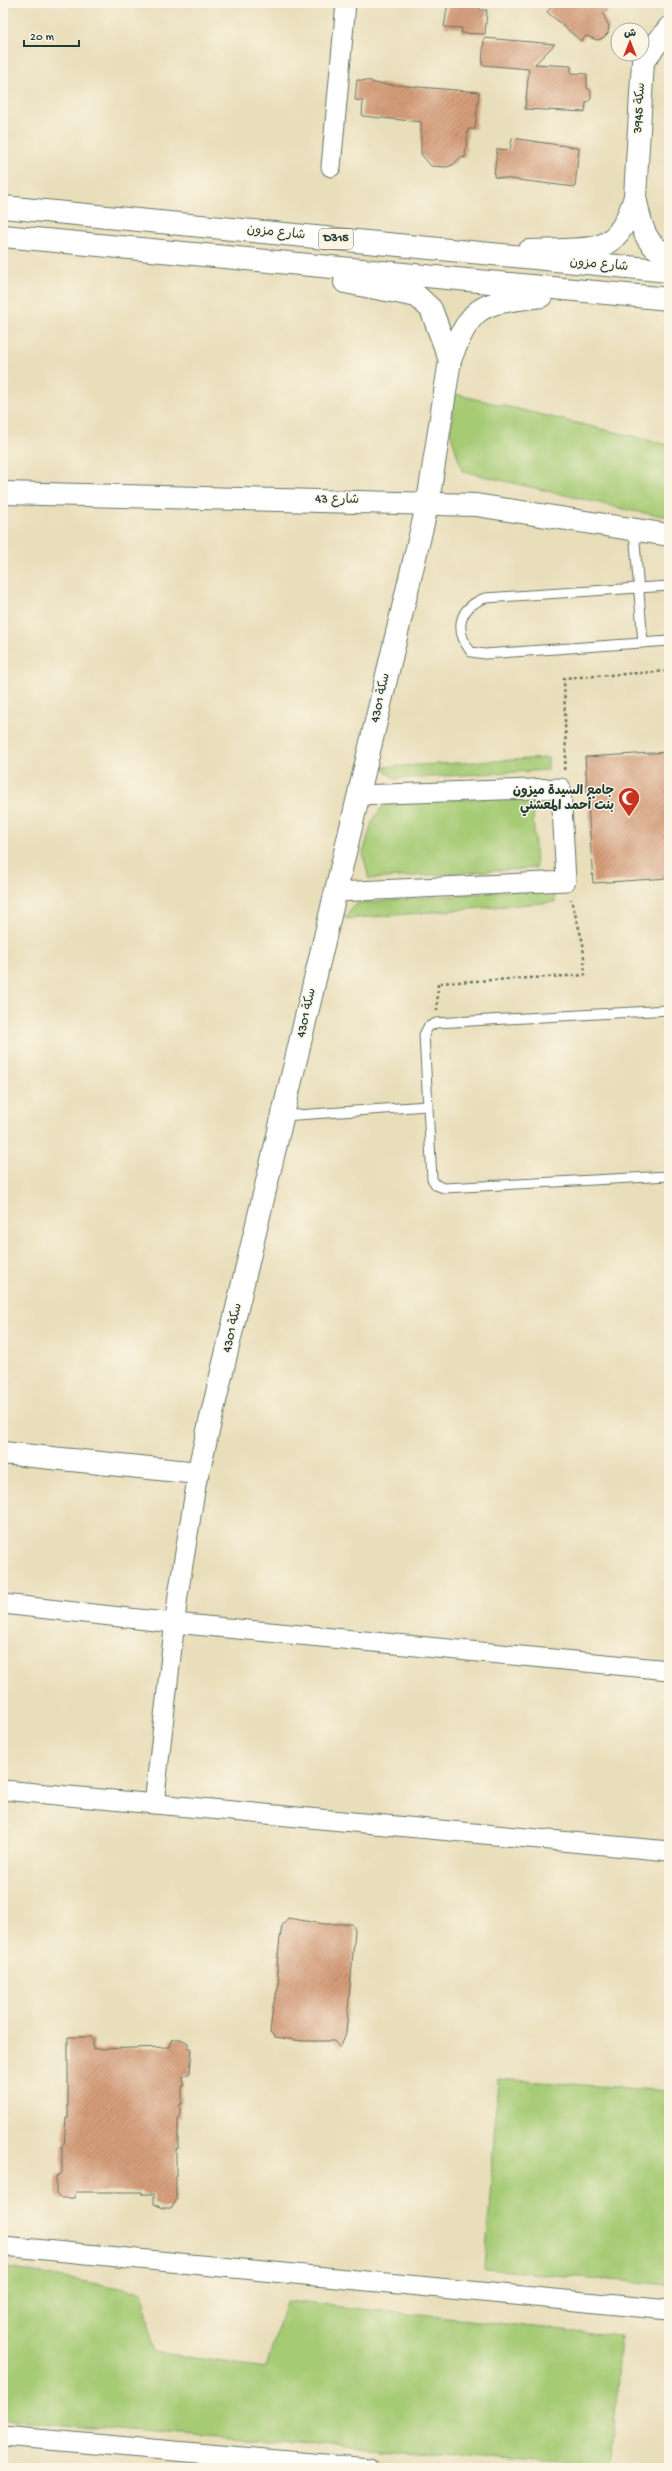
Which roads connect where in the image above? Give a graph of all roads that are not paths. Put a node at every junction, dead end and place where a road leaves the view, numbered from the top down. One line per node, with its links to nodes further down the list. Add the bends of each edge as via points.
1 (346, 3): 3 (street)
2 (669, 28): 4 (street, سكة 3945, via 643,60)
3 (331, 167)
4 (635, 197): 7 (street, via 630,214 620,232 601,246); 8 (street, via 643,233 661,252)
5 (3, 207): 7 (street, شارع مزون / D315)
6 (3, 236): 9 (street, شارع مزون / D315)
7 (489, 254): 10 (street, شارع مزون / D315)
8 (669, 254)
9 (219, 257): 11 (street, شارع مزون / D315); 13 (street, via 417,296 431,309)
10 (669, 271)
11 (585, 291): 12 (street, شارع مزون / D315); 13 (street, via 495,302 475,313 466,324)
12 (669, 299)
13 (450, 360): 15 (street, سكة 4301)
14 (3, 493): 15 (street, شارع 43)
15 (428, 502): 16 (street, شارع 43, via 476,505); 22 (street, سكة 4301)
16 (634, 530): 17 (street, شارع 43); 19 (lane)
17 (669, 535)
18 (669, 586): 19 (lane)
19 (639, 588): 21 (lane); 21 (lane, via 485,598 471,603 462,617 460,630 471,652 485,654)
20 (669, 642): 21 (lane)
21 (643, 644)
22 (358, 795): 23 (street, سكة 4301); 23 (street, via 561,788 566,881)
23 (336, 892): 26 (street, سكة 4301)
24 (669, 1010): 25 (lane, via 436,1023 428,1027 424,1034)
25 (427, 1106): 26 (lane); 27 (lane, via 432,1179 436,1185 444,1188)
26 (283, 1116): 29 (street, سكة 4301)
27 (669, 1176)
28 (3, 1453): 29 (street)
29 (198, 1473): 31 (street)
30 (3, 1604): 31 (street)
31 (174, 1623): 32 (street); 34 (street)
32 (669, 1670)
33 (3, 1790): 34 (street)
34 (154, 1804): 35 (street)
35 (669, 1851)
36 (3, 2246): 37 (street)
37 (669, 2310)
38 (3, 2436): 39 (street)
39 (369, 2468)

